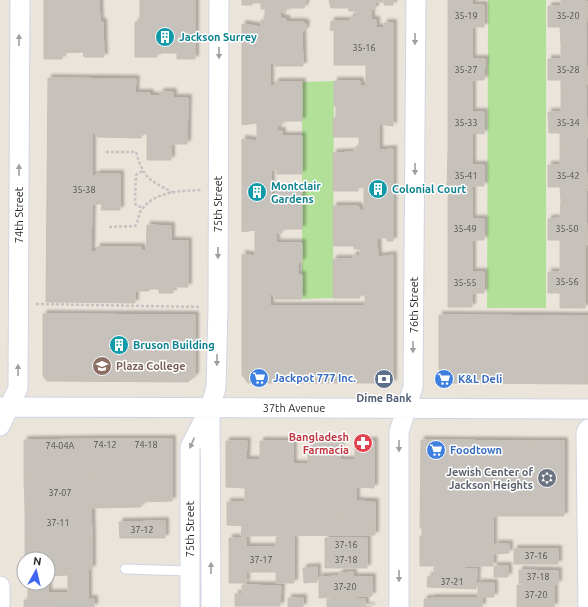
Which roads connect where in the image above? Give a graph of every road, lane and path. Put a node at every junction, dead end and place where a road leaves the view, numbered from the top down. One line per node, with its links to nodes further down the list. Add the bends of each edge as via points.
1 (20, 0): 12 (street, 74th Street, one-way to 1, via 18,388)
2 (219, 0): 13 (street, 75th Street, one-way to 13, via 218,307 216,388)
3 (416, 0): 14 (street, 76th Street, one-way to 14, via 413,387)
4 (106, 152): 5 (path, via 136,152)
5 (142, 171): 7 (path, via 151,180); 8 (path, via 136,175 135,202)
6 (205, 190): 7 (path)
7 (173, 192): 8 (path, via 156,198)
8 (143, 208): 9 (path, via 135,226)
9 (109, 227)
10 (36, 304): 11 (path)
11 (206, 307)
12 (5, 407): 13 (street, 37th Avenue); 16 (street, 74th Street)
13 (210, 408): 14 (street, 37th Avenue); 19 (street, 75th Street, one-way to 19, via 190,447); 23 (street, 75th Street, one-way to 13)
14 (407, 408): 15 (street, 37th Avenue); 24 (street, 76th Street, one-way to 24, via 400,432)
15 (588, 409)
16 (0, 426)
17 (588, 429): 25 (street)
18 (125, 570): 19 (lane)
19 (190, 571): 22 (street, 75th Street)
20 (0, 586): 21 (street)
21 (0, 607)
22 (190, 607)
23 (211, 607)
24 (399, 607)
25 (588, 607)

